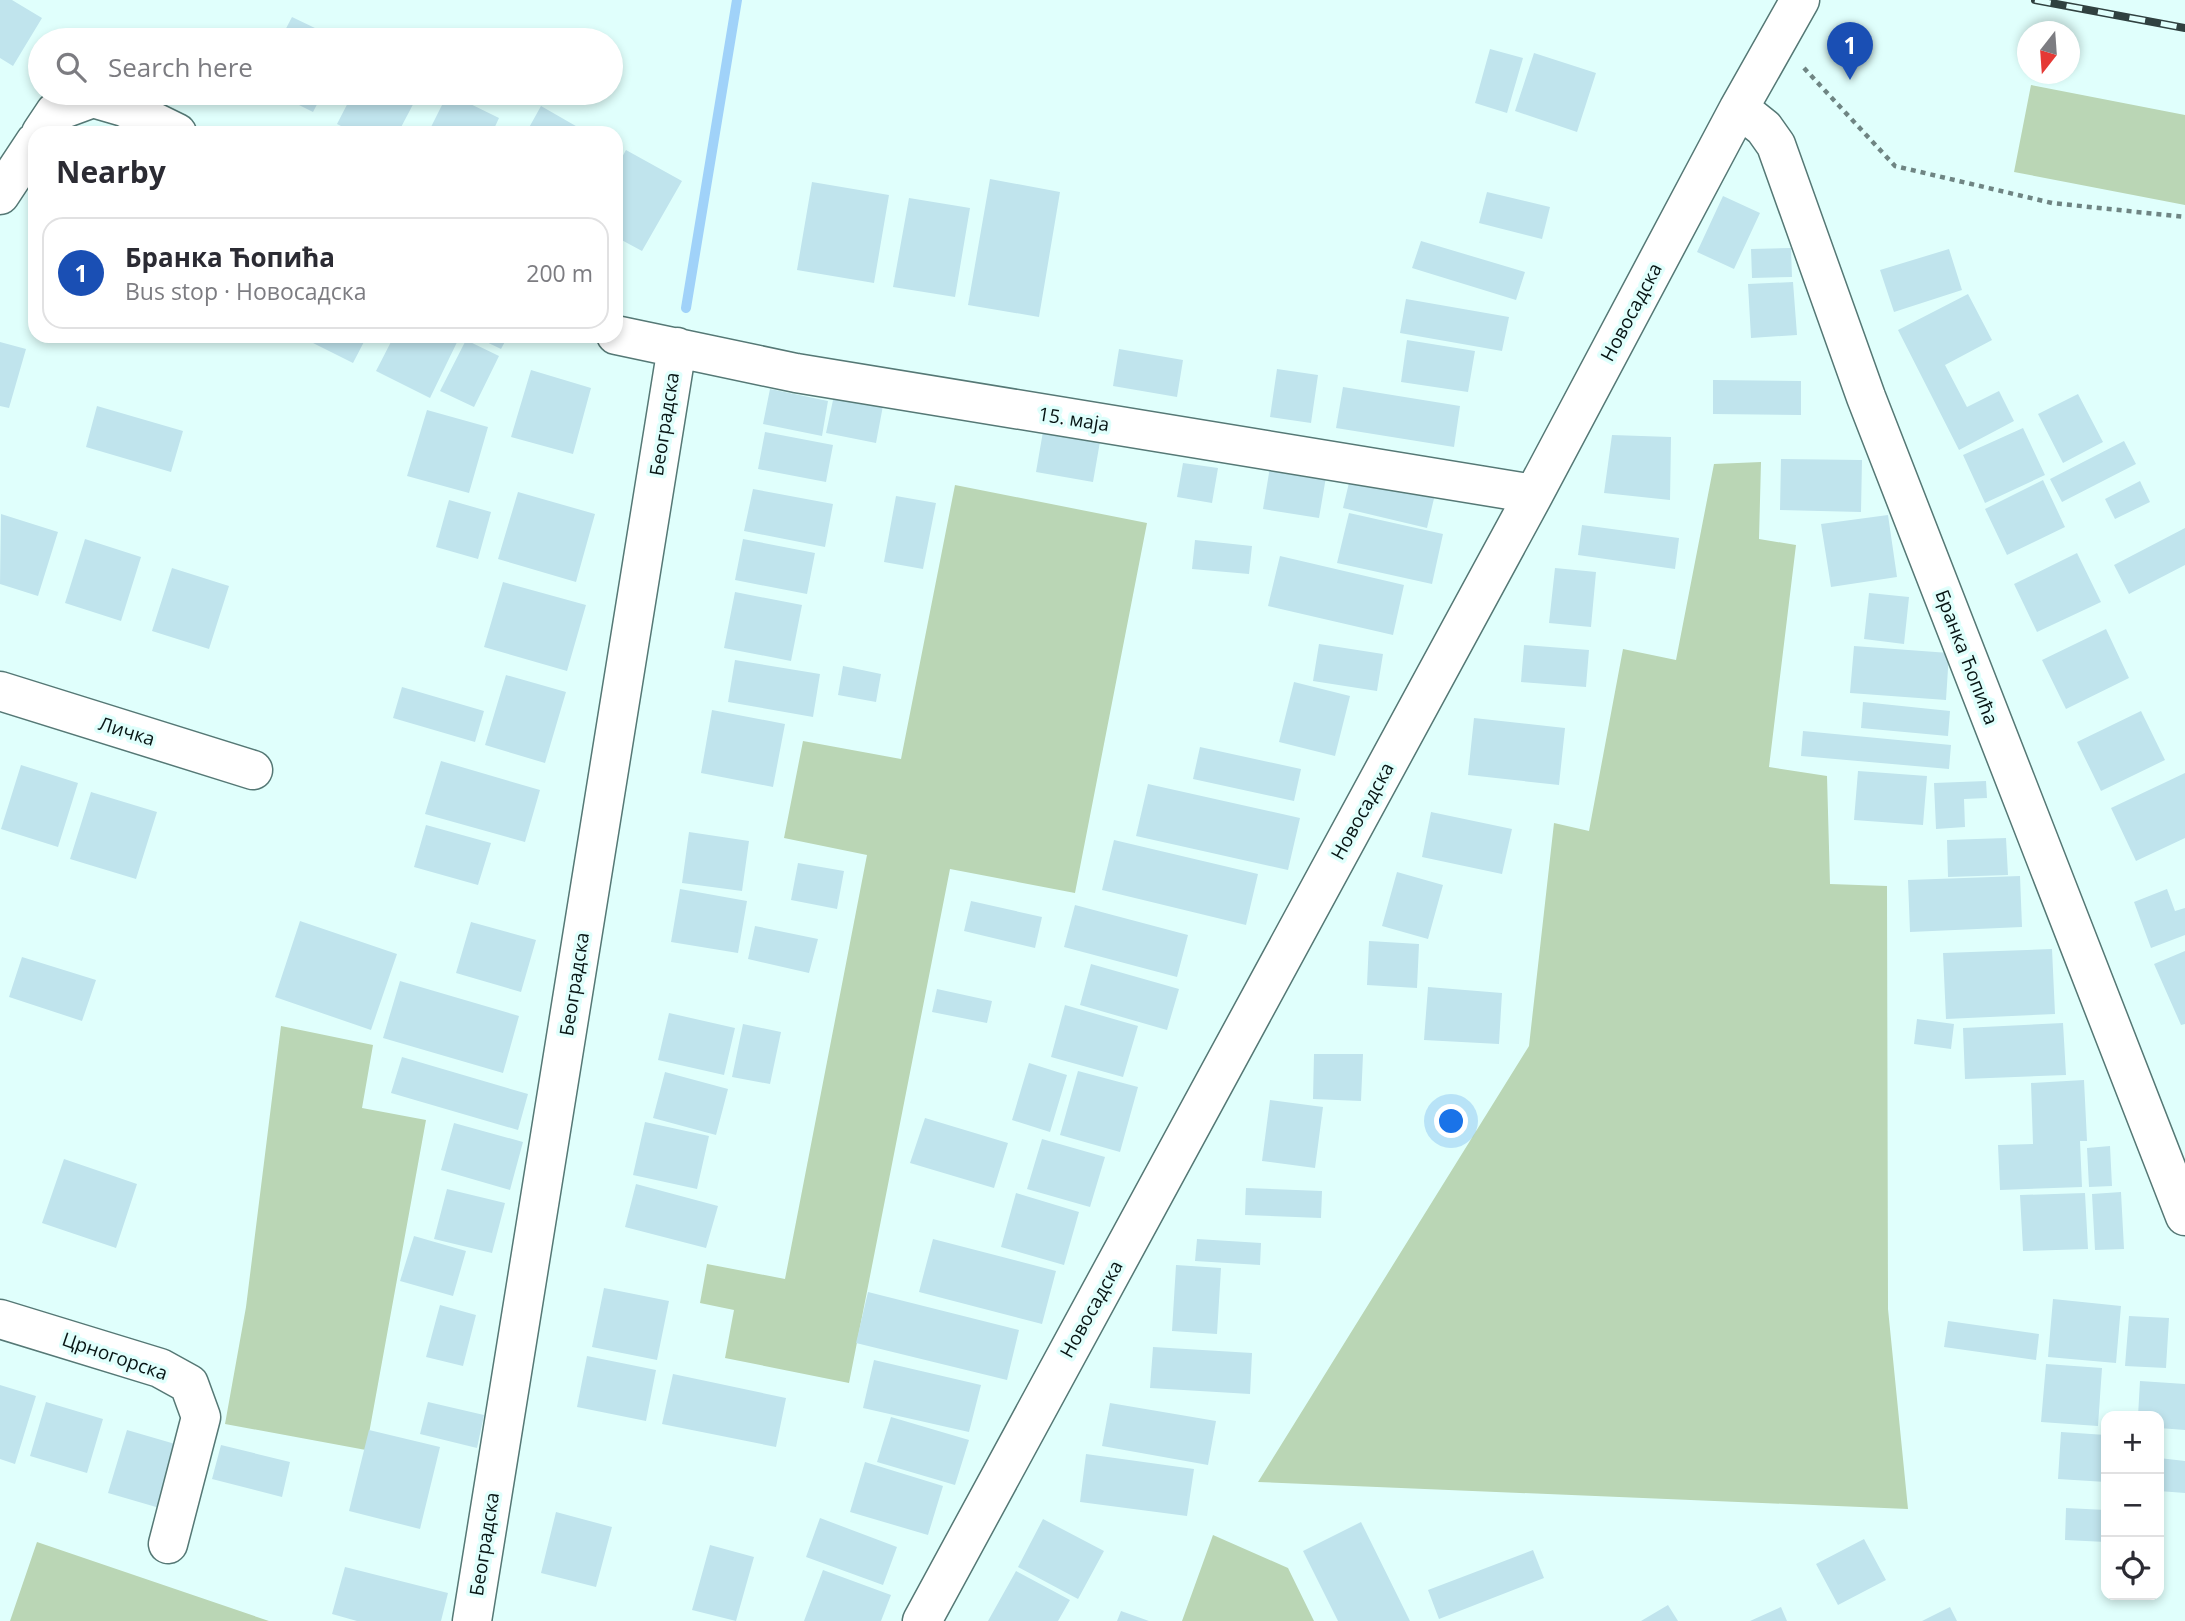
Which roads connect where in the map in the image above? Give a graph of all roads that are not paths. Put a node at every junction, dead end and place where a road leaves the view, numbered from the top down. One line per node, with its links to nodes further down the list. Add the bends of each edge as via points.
1 (1800, 0): 4 (street, Новосадска)
2 (74, 105): 5 (street, via 55,112)
3 (117, 105): 6 (street)
4 (1740, 108): 11 (street, Новосадска); 14 (street, Бранка Ћопића, via 1765,128 1776,145 1866,397)
5 (46, 126)
6 (163, 126)
7 (28, 153): 8 (street)
8 (0, 195)
9 (623, 336): 10 (street, 15. маја)
10 (677, 347): 11 (street, 15. маја, via 796,373); 17 (street, Београдска)
11 (1534, 494): 18 (street, Новосадска)
12 (0, 691): 13 (street, Личка)
13 (253, 770)
14 (2185, 1216)
15 (0, 1319): 16 (street, Црногорска, via 160,1368 190,1384 201,1417)
16 (168, 1544)
17 (471, 1621)
18 (922, 1621)

